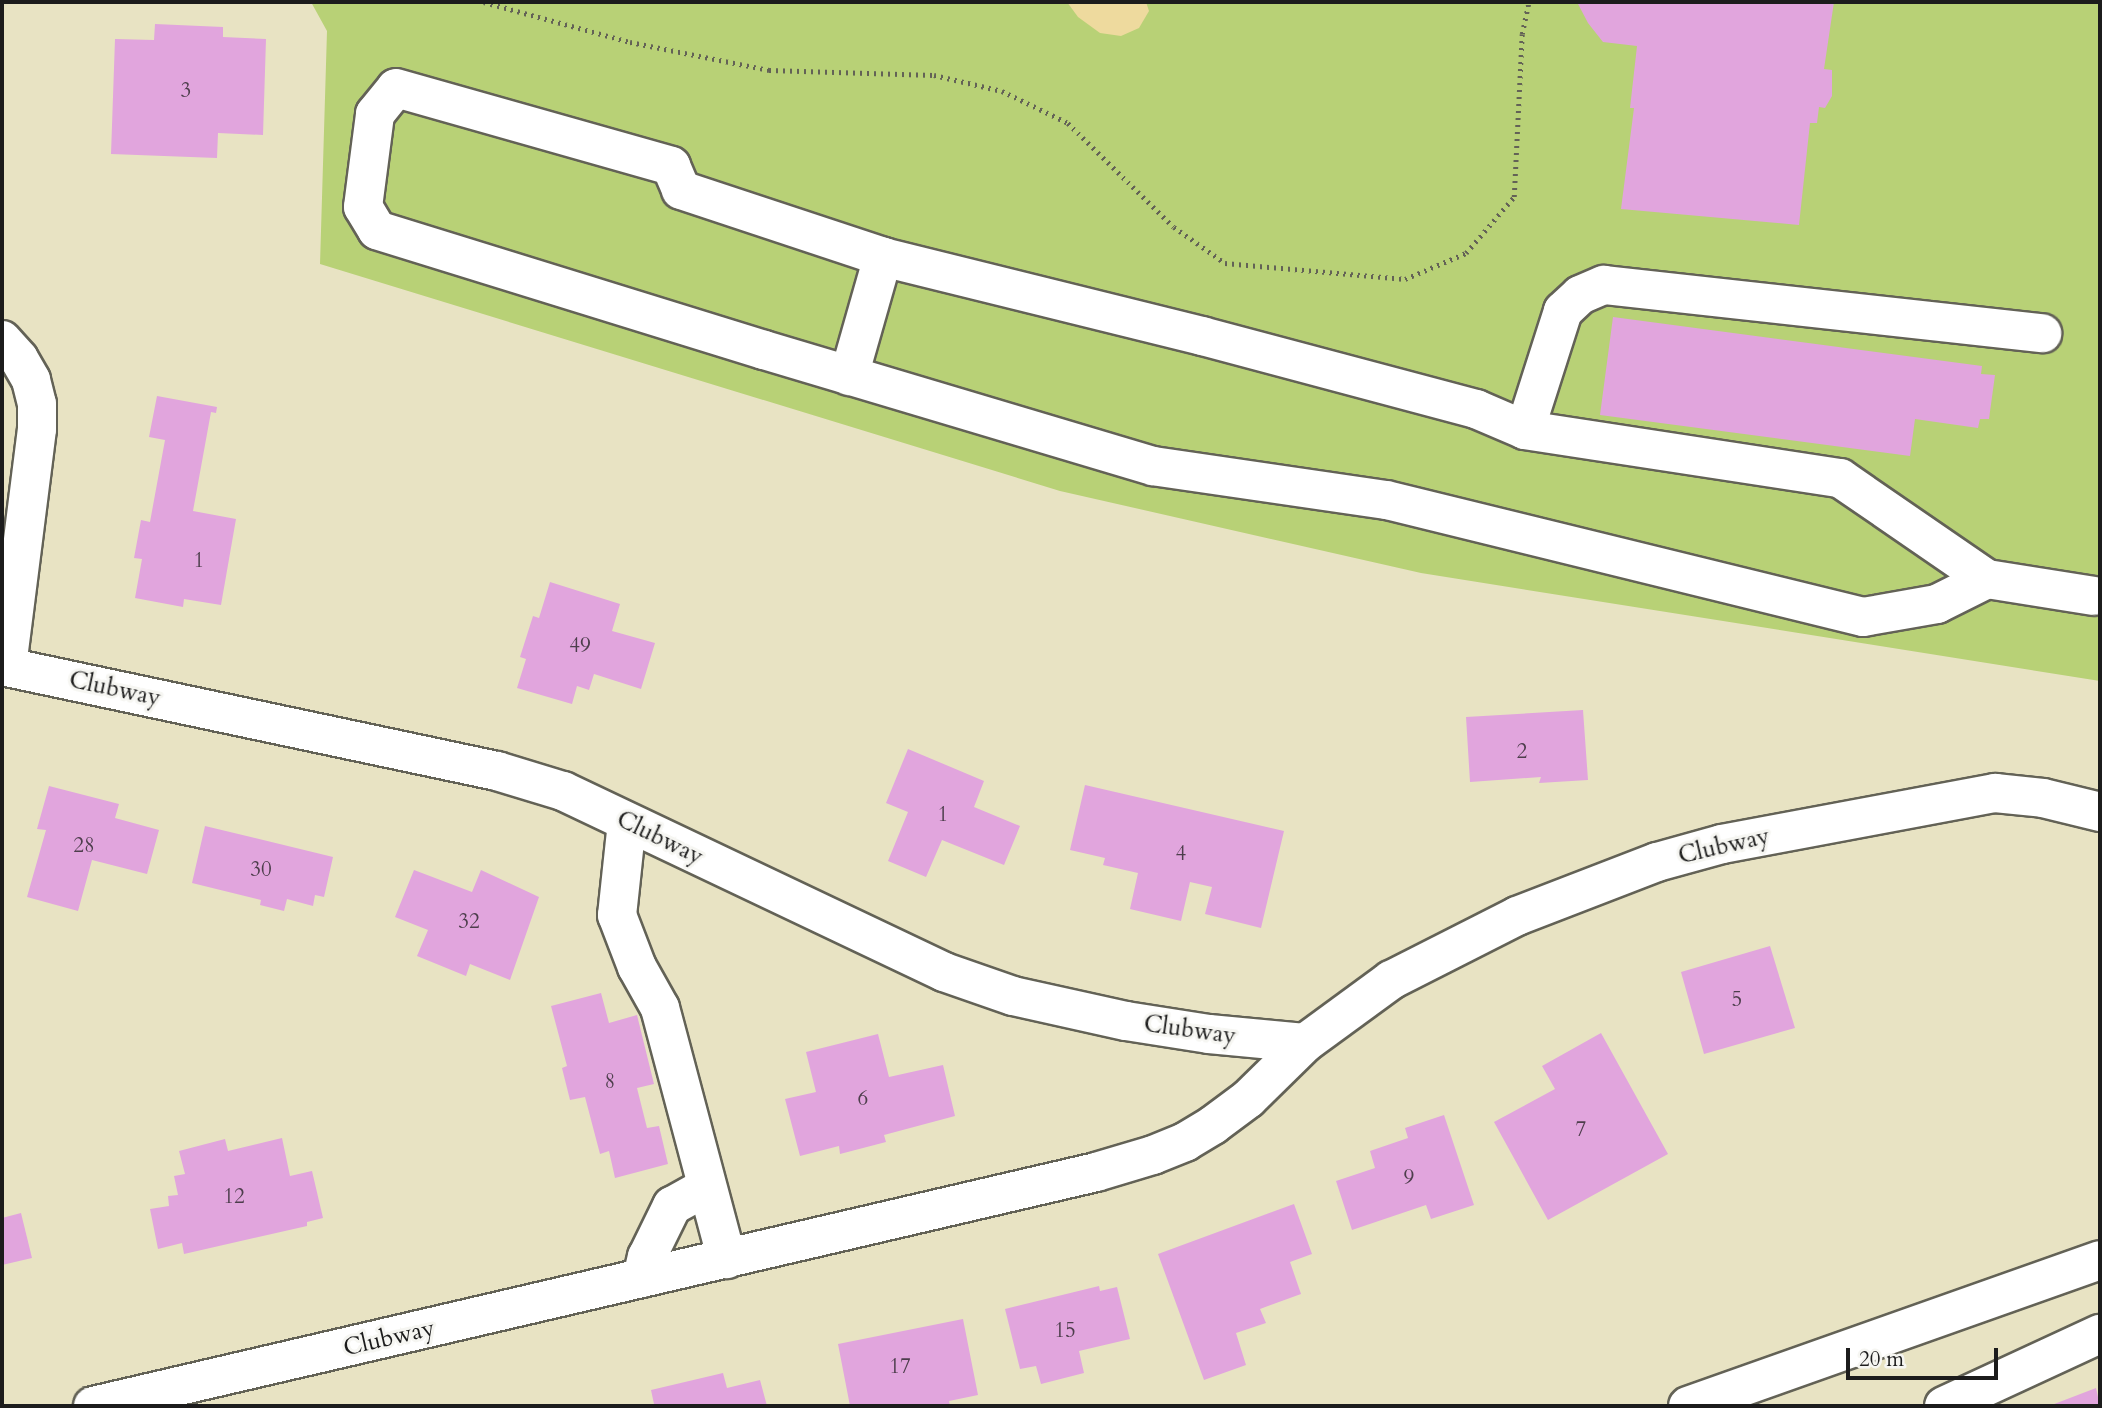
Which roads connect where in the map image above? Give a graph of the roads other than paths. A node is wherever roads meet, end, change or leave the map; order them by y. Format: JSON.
{"nodes":[{"id":1,"x":883,"y":257,"type":"junction"},
{"id":2,"x":2042,"y":334,"type":"dead end"},
{"id":3,"x":2,"y":340,"type":"edge"},
{"id":4,"x":849,"y":376,"type":"junction"},
{"id":5,"x":1525,"y":430,"type":"junction"},
{"id":6,"x":1987,"y":579,"type":"junction"},
{"id":7,"x":2094,"y":596,"type":"dead end"},
{"id":8,"x":4,"y":666,"type":"edge"},
{"id":9,"x":2100,"y":812,"type":"edge"},
{"id":10,"x":626,"y":822,"type":"junction"},
{"id":11,"x":1305,"y":1043,"type":"junction"},
{"id":12,"x":706,"y":1187,"type":"junction"},
{"id":13,"x":727,"y":1259,"type":"junction"},
{"id":14,"x":2100,"y":1260,"type":"edge"},
{"id":15,"x":642,"y":1278,"type":"junction"},
{"id":16,"x":2100,"y":1335,"type":"edge"},
{"id":17,"x":93,"y":1406,"type":"edge"},
{"id":18,"x":1688,"y":1406,"type":"edge"},
{"id":19,"x":1944,"y":1406,"type":"edge"}],
"edges":[{"from":1,"to":4,"type":"street"},
{"from":1,"to":4,"type":"street"},
{"from":1,"to":5,"type":"street"},
{"from":2,"to":5,"type":"street"},
{"from":3,"to":8,"type":"street"},
{"from":4,"to":6,"type":"street"},
{"from":5,"to":6,"type":"street"},
{"from":6,"to":7,"type":"street"},
{"from":8,"to":10,"type":"street","name":"Clubway"},
{"from":9,"to":11,"type":"street","name":"Clubway"},
{"from":10,"to":11,"type":"street","name":"Clubway"},
{"from":10,"to":12,"type":"street"},
{"from":11,"to":13,"type":"street","name":"Clubway"},
{"from":12,"to":13,"type":"street"},
{"from":12,"to":15,"type":"street"},
{"from":13,"to":15,"type":"street","name":"Clubway"},
{"from":14,"to":18,"type":"street"},
{"from":15,"to":17,"type":"street","name":"Clubway"},
{"from":16,"to":19,"type":"street"}]}
